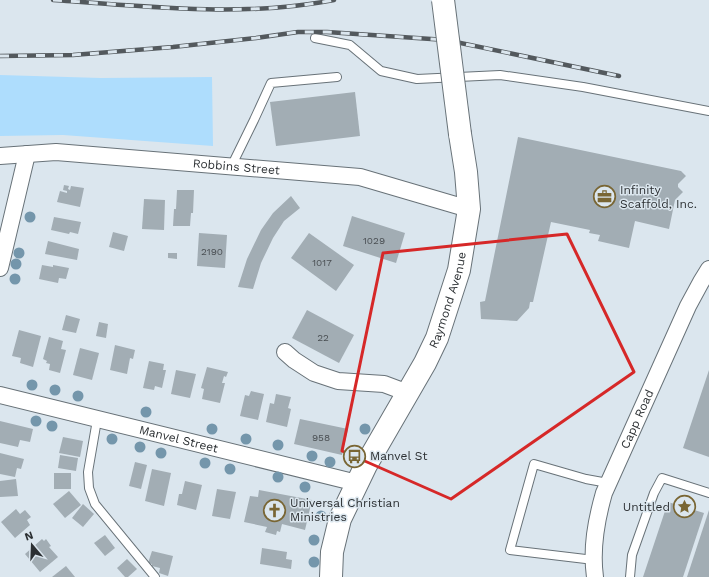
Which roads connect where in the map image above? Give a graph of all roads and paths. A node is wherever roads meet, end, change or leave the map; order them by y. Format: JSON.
{"nodes":[{"id":1,"x":443,"y":0,"type":"edge"},
{"id":2,"x":315,"y":38,"type":"dead end"},
{"id":3,"x":337,"y":77,"type":"dead end"},
{"id":4,"x":709,"y":111,"type":"edge"},
{"id":5,"x":27,"y":154,"type":"junction"},
{"id":6,"x":0,"y":156,"type":"edge"},
{"id":7,"x":231,"y":167,"type":"junction"},
{"id":8,"x":469,"y":209,"type":"junction"},
{"id":9,"x":0,"y":268,"type":"edge"},
{"id":10,"x":709,"y":270,"type":"edge"},
{"id":11,"x":285,"y":352,"type":"dead end"},
{"id":12,"x":408,"y":393,"type":"junction"},
{"id":13,"x":0,"y":395,"type":"edge"},
{"id":14,"x":97,"y":420,"type":"junction"},
{"id":15,"x":357,"y":483,"type":"junction"},
{"id":16,"x":608,"y":483,"type":"junction"},
{"id":17,"x":709,"y":493,"type":"edge"},
{"id":18,"x":594,"y":560,"type":"junction"},
{"id":19,"x":155,"y":577,"type":"edge"},
{"id":20,"x":331,"y":577,"type":"edge"},
{"id":21,"x":595,"y":577,"type":"edge"},
{"id":22,"x":630,"y":577,"type":"edge"}],
"edges":[{"from":1,"to":8,"type":"street","name":"Raymond Avenue","bridge":true},
{"from":2,"to":4,"type":"lane"},
{"from":3,"to":7,"type":"lane"},
{"from":5,"to":6,"type":"street","name":"Robbins Street"},
{"from":5,"to":7,"type":"street","name":"Robbins Street"},
{"from":5,"to":9,"type":"street"},
{"from":7,"to":8,"type":"street","name":"Robbins Street"},
{"from":8,"to":12,"type":"street","name":"Raymond Avenue"},
{"from":10,"to":16,"type":"street","name":"Capp Road"},
{"from":11,"to":12,"type":"street"},
{"from":12,"to":15,"type":"street","name":"Raymond Avenue"},
{"from":13,"to":14,"type":"street","name":"Manvel Street"},
{"from":14,"to":15,"type":"street","name":"Manvel Street"},
{"from":14,"to":19,"type":"lane"},
{"from":15,"to":20,"type":"street","name":"Raymond Avenue"},
{"from":16,"to":18,"type":"street","name":"Capp Road"},
{"from":16,"to":18,"type":"lane"},
{"from":17,"to":22,"type":"lane"},
{"from":18,"to":21,"type":"street","name":"Capp Road"}]}
